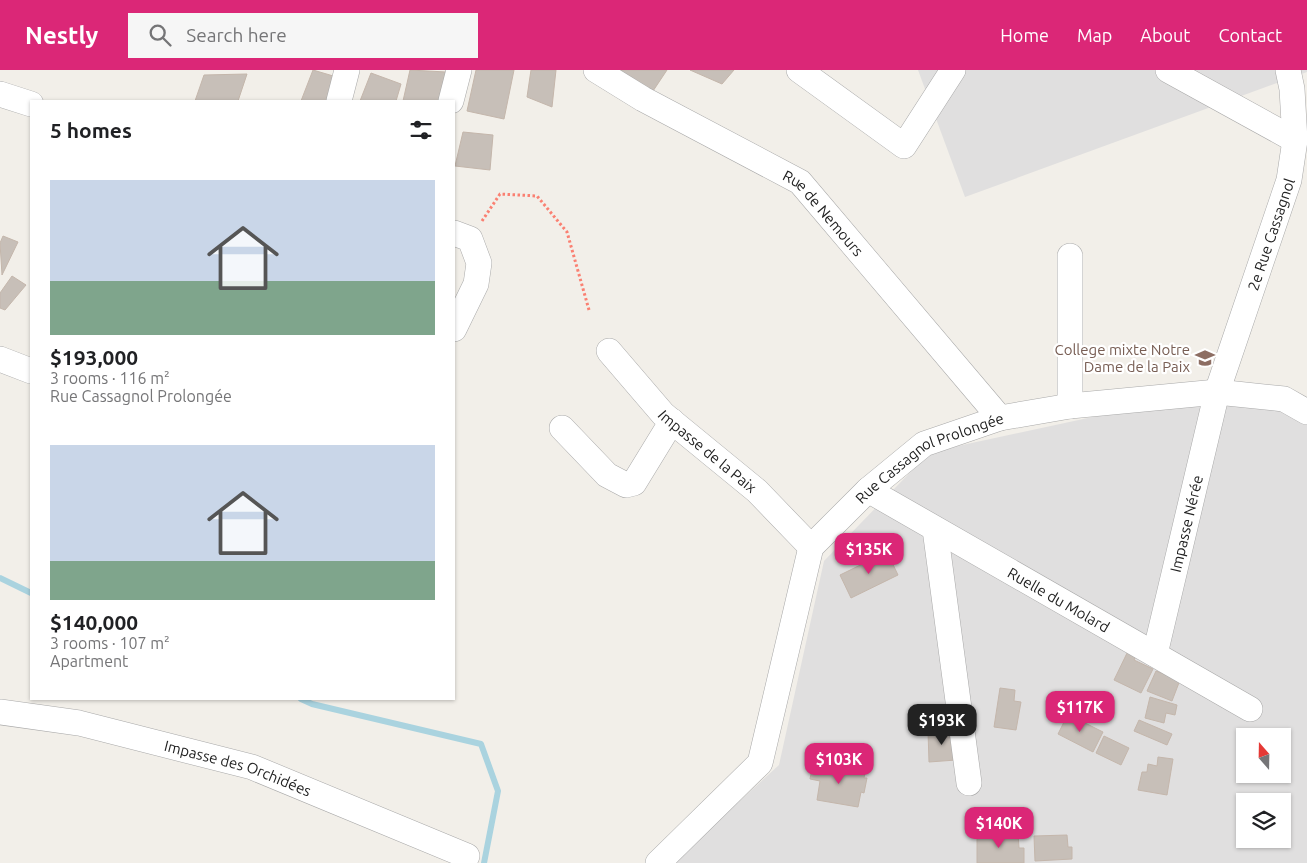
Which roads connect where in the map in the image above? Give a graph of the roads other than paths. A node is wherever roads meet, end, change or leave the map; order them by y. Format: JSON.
{"nodes":[{"id":1,"x":347,"y":70,"type":"edge"},
{"id":2,"x":459,"y":70,"type":"edge"},
{"id":3,"x":596,"y":70,"type":"edge"},
{"id":4,"x":799,"y":70,"type":"edge"},
{"id":5,"x":953,"y":70,"type":"edge"},
{"id":6,"x":1168,"y":70,"type":"edge"},
{"id":7,"x":1288,"y":70,"type":"edge"},
{"id":8,"x":0,"y":94,"type":"edge"},
{"id":9,"x":339,"y":100,"type":"edge"},
{"id":10,"x":451,"y":100,"type":"edge"},
{"id":11,"x":30,"y":104,"type":"edge"},
{"id":12,"x":1295,"y":140,"type":"junction"},
{"id":13,"x":462,"y":236,"type":"edge"},
{"id":14,"x":1070,"y":256,"type":"dead end"},
{"id":15,"x":455,"y":327,"type":"edge"},
{"id":16,"x":609,"y":351,"type":"dead end"},
{"id":17,"x":0,"y":359,"type":"edge"},
{"id":18,"x":30,"y":371,"type":"edge"},
{"id":19,"x":1217,"y":392,"type":"junction"},
{"id":20,"x":1070,"y":406,"type":"junction"},
{"id":21,"x":1307,"y":412,"type":"edge"},
{"id":22,"x":1000,"y":418,"type":"junction"},
{"id":23,"x":672,"y":421,"type":"junction"},
{"id":24,"x":562,"y":428,"type":"dead end"},
{"id":25,"x":868,"y":490,"type":"junction"},
{"id":26,"x":935,"y":529,"type":"junction"},
{"id":27,"x":811,"y":547,"type":"junction"},
{"id":28,"x":1155,"y":654,"type":"junction"},
{"id":29,"x":1250,"y":709,"type":"dead end"},
{"id":30,"x":0,"y":712,"type":"edge"},
{"id":31,"x":969,"y":783,"type":"dead end"},
{"id":32,"x":467,"y":856,"type":"dead end"},
{"id":33,"x":664,"y":861,"type":"edge"}],
"edges":[{"from":1,"to":9,"type":"street"},
{"from":2,"to":10,"type":"street"},
{"from":3,"to":22,"type":"street","name":"Rue de Nemours"},
{"from":4,"to":5,"type":"street"},
{"from":6,"to":12,"type":"street"},
{"from":7,"to":12,"type":"street","name":"2e Rue Cassagnol"},
{"from":8,"to":11,"type":"street"},
{"from":12,"to":19,"type":"street","name":"2e Rue Cassagnol"},
{"from":13,"to":15,"type":"street"},
{"from":14,"to":20,"type":"street"},
{"from":16,"to":23,"type":"street","name":"Impasse de la Paix"},
{"from":17,"to":18,"type":"street"},
{"from":19,"to":20,"type":"street","name":"Rue Cassagnol Prolongée"},
{"from":19,"to":21,"type":"street","name":"Rue Cassagnol Prolongée"},
{"from":19,"to":28,"type":"street","name":"Impasse Nérée"},
{"from":20,"to":22,"type":"street","name":"Rue Cassagnol Prolongée"},
{"from":22,"to":25,"type":"street","name":"Rue Cassagnol Prolongée"},
{"from":23,"to":24,"type":"street"},
{"from":23,"to":27,"type":"street","name":"Impasse de la Paix"},
{"from":25,"to":26,"type":"street","name":"Ruelle du Molard"},
{"from":25,"to":27,"type":"street","name":"Rue Cassagnol Prolongée"},
{"from":26,"to":28,"type":"street","name":"Ruelle du Molard"},
{"from":26,"to":31,"type":"street"},
{"from":27,"to":33,"type":"street"},
{"from":28,"to":29,"type":"street","name":"Ruelle du Molard"},
{"from":30,"to":32,"type":"street","name":"Impasse des Orchidées"}]}
